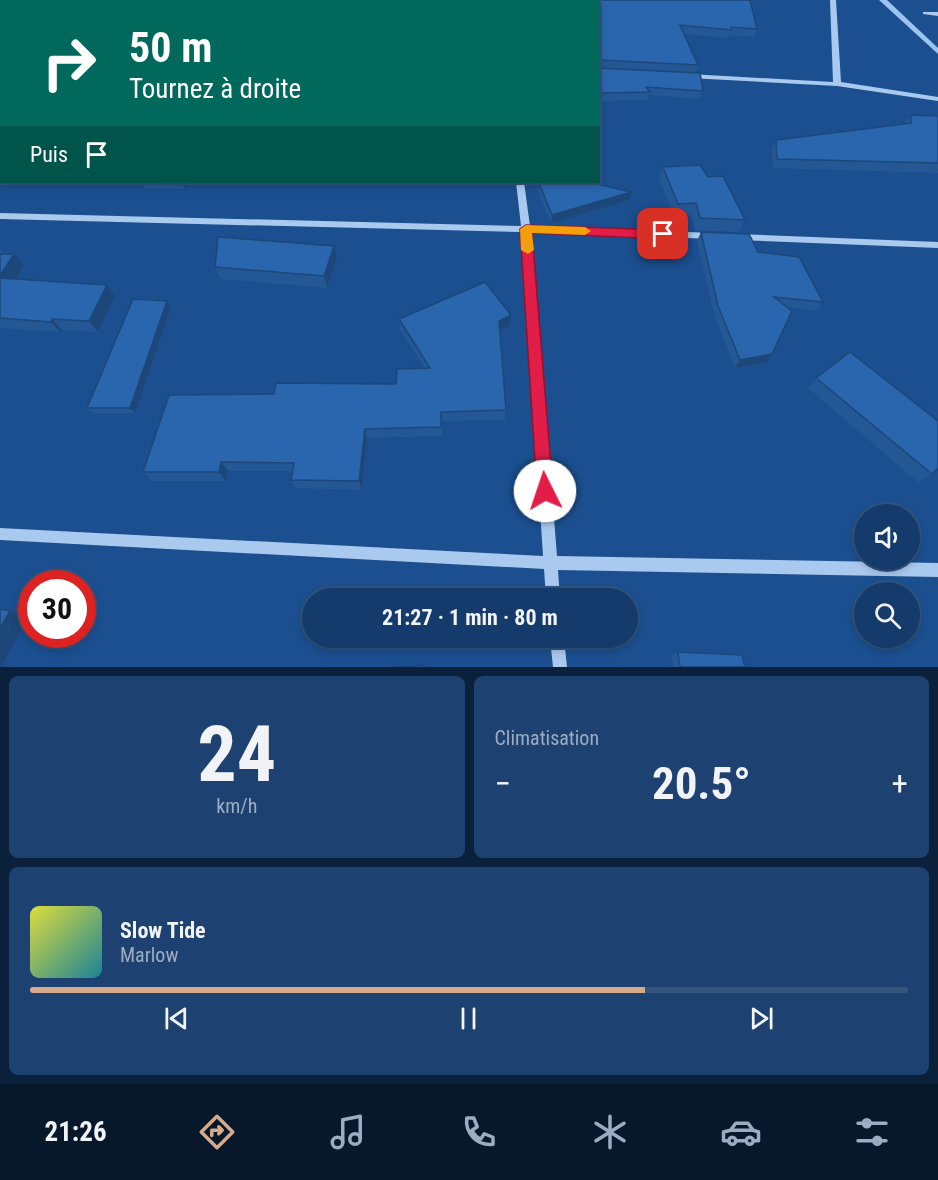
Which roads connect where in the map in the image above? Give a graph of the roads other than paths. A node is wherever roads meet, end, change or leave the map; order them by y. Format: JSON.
{"nodes":[{"id":1,"x":833,"y":0,"type":"edge"},
{"id":2,"x":925,"y":13,"type":"dead end"},
{"id":3,"x":938,"y":14,"type":"edge"},
{"id":4,"x":682,"y":76,"type":"edge"},
{"id":5,"x":837,"y":84,"type":"junction"},
{"id":6,"x":938,"y":99,"type":"edge"},
{"id":7,"x":520,"y":183,"type":"edge"},
{"id":8,"x":0,"y":216,"type":"edge"},
{"id":9,"x":526,"y":229,"type":"junction"},
{"id":10,"x":938,"y":245,"type":"edge"},
{"id":11,"x":0,"y":534,"type":"edge"},
{"id":12,"x":550,"y":563,"type":"junction"},
{"id":13,"x":938,"y":570,"type":"edge"},
{"id":14,"x":552,"y":588,"type":"edge"},
{"id":15,"x":558,"y":648,"type":"edge"},
{"id":16,"x":560,"y":667,"type":"edge"}],
"edges":[{"from":1,"to":5,"type":"street"},
{"from":2,"to":3,"type":"street"},
{"from":4,"to":5,"type":"street"},
{"from":5,"to":6,"type":"street"},
{"from":7,"to":9,"type":"street"},
{"from":8,"to":9,"type":"street"},
{"from":9,"to":10,"type":"street"},
{"from":9,"to":12,"type":"street"},
{"from":11,"to":12,"type":"street"},
{"from":12,"to":13,"type":"street"},
{"from":12,"to":14,"type":"street"},
{"from":15,"to":16,"type":"street"}]}
